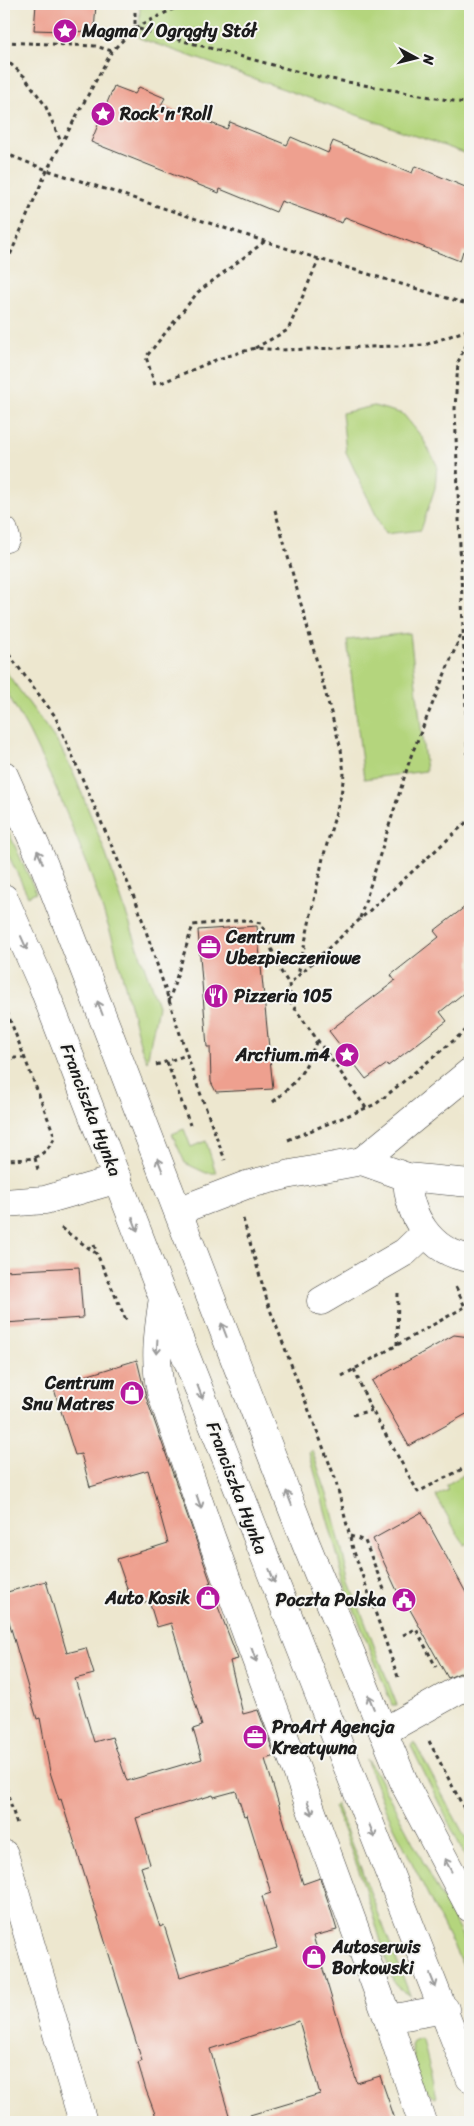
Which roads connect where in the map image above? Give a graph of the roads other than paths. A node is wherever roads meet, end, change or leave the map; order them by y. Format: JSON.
{"nodes":[{"id":1,"x":4,"y":775,"type":"edge"},
{"id":2,"x":4,"y":898,"type":"edge"},
{"id":3,"x":470,"y":1072,"type":"edge"},
{"id":4,"x":362,"y":1162,"type":"junction"},
{"id":5,"x":407,"y":1177,"type":"junction"},
{"id":6,"x":118,"y":1179,"type":"junction"},
{"id":7,"x":470,"y":1183,"type":"edge"},
{"id":8,"x":4,"y":1203,"type":"edge"},
{"id":9,"x":178,"y":1211,"type":"junction"},
{"id":10,"x":425,"y":1233,"type":"junction"},
{"id":11,"x":470,"y":1258,"type":"edge"},
{"id":12,"x":163,"y":1298,"type":"junction"},
{"id":13,"x":321,"y":1301,"type":"dead end"},
{"id":14,"x":460,"y":1689,"type":"dead end"},
{"id":15,"x":383,"y":1732,"type":"junction"},
{"id":16,"x":4,"y":1854,"type":"edge"},
{"id":17,"x":470,"y":1908,"type":"edge"},
{"id":18,"x":444,"y":2009,"type":"junction"},
{"id":19,"x":388,"y":2018,"type":"junction"},
{"id":20,"x":470,"y":2078,"type":"edge"},
{"id":21,"x":83,"y":2122,"type":"edge"},
{"id":22,"x":422,"y":2122,"type":"edge"}],
"edges":[{"from":9,"to":1,"type":"main road","one_way":true},
{"from":2,"to":6,"type":"main road","name":"Franciszka Hynka","one_way":true},
{"from":3,"to":4,"type":"main road"},
{"from":4,"to":5,"type":"main road"},
{"from":4,"to":9,"type":"main road"},
{"from":5,"to":7,"type":"main road"},
{"from":5,"to":10,"type":"main road"},
{"from":6,"to":8,"type":"main road"},
{"from":6,"to":12,"type":"main road","name":"Franciszka Hynka","one_way":true},
{"from":15,"to":9,"type":"main road","one_way":true},
{"from":10,"to":11,"type":"main road"},
{"from":10,"to":13,"type":"main road"},
{"from":12,"to":18,"type":"main road","name":"Franciszka Hynka","one_way":true},
{"from":12,"to":19,"type":"main road","one_way":true},
{"from":14,"to":15,"type":"main road"},
{"from":17,"to":15,"type":"main road","one_way":true},
{"from":16,"to":21,"type":"main road"},
{"from":18,"to":19,"type":"main road"},
{"from":18,"to":20,"type":"main road","name":"Franciszka Hynka"},
{"from":19,"to":22,"type":"main road"}]}
